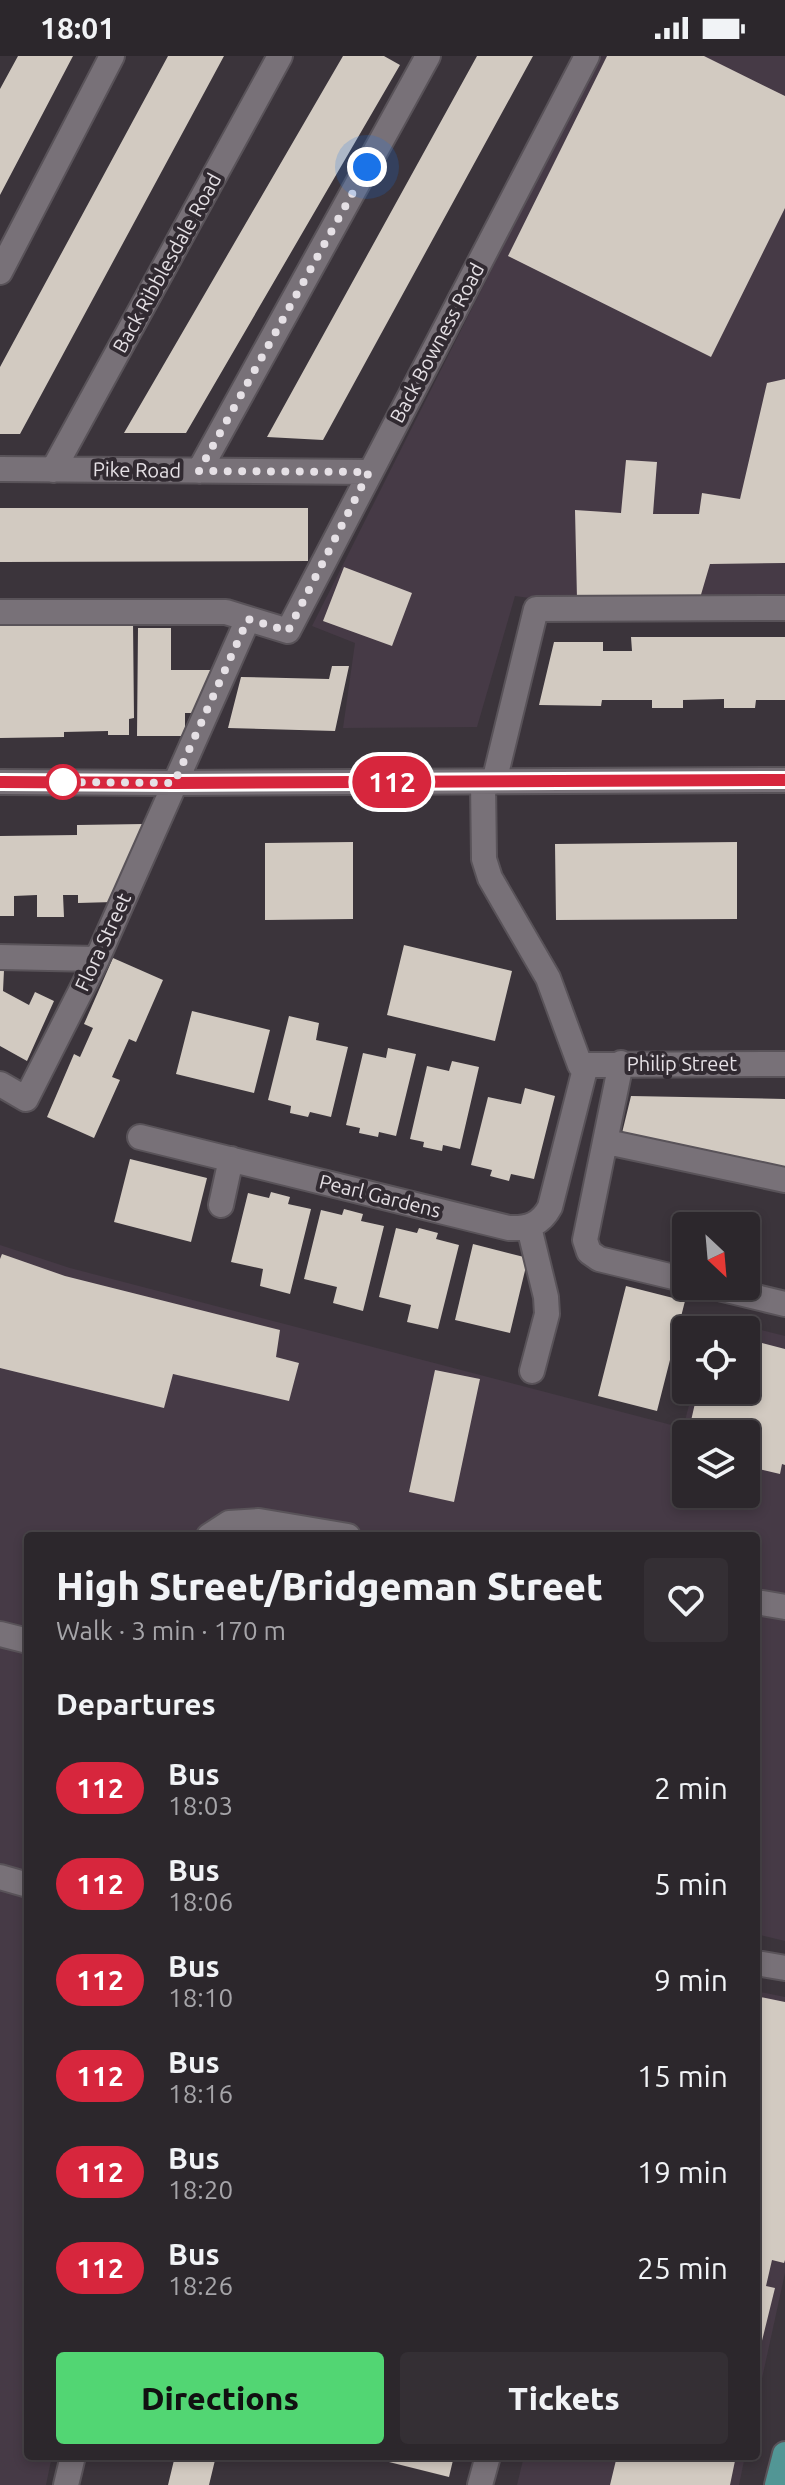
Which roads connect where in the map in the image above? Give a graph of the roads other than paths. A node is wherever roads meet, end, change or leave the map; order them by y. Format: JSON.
{"nodes":[{"id":1,"x":112,"y":56,"type":"edge"},
{"id":2,"x":280,"y":56,"type":"edge"},
{"id":3,"x":428,"y":56,"type":"edge"},
{"id":4,"x":587,"y":56,"type":"edge"},
{"id":5,"x":0,"y":272,"type":"edge"},
{"id":6,"x":0,"y":469,"type":"edge"},
{"id":7,"x":53,"y":470,"type":"junction"},
{"id":8,"x":199,"y":471,"type":"junction"},
{"id":9,"x":369,"y":472,"type":"junction"},
{"id":10,"x":785,"y":608,"type":"edge"},
{"id":11,"x":0,"y":612,"type":"edge"},
{"id":12,"x":248,"y":619,"type":"junction"},
{"id":13,"x":785,"y":780,"type":"edge"},
{"id":14,"x":0,"y":782,"type":"edge"},
{"id":15,"x":489,"y":782,"type":"junction"},
{"id":16,"x":174,"y":783,"type":"junction"},
{"id":17,"x":0,"y":957,"type":"edge"},
{"id":18,"x":97,"y":959,"type":"junction"},
{"id":19,"x":621,"y":1063,"type":"junction"},
{"id":20,"x":785,"y":1064,"type":"edge"},
{"id":21,"x":583,"y":1065,"type":"junction"},
{"id":22,"x":0,"y":1084,"type":"edge"},
{"id":23,"x":140,"y":1137,"type":"dead end"},
{"id":24,"x":607,"y":1142,"type":"junction"},
{"id":25,"x":231,"y":1159,"type":"junction"},
{"id":26,"x":785,"y":1180,"type":"edge"},
{"id":27,"x":221,"y":1205,"type":"dead end"},
{"id":28,"x":529,"y":1227,"type":"junction"},
{"id":29,"x":672,"y":1277,"type":"edge"},
{"id":30,"x":760,"y":1298,"type":"edge"},
{"id":31,"x":785,"y":1304,"type":"edge"},
{"id":32,"x":532,"y":1371,"type":"dead end"},
{"id":33,"x":215,"y":1532,"type":"edge"},
{"id":34,"x":324,"y":1532,"type":"edge"},
{"id":35,"x":760,"y":1603,"type":"edge"},
{"id":36,"x":785,"y":1607,"type":"edge"},
{"id":37,"x":0,"y":1634,"type":"edge"},
{"id":38,"x":24,"y":1640,"type":"edge"},
{"id":39,"x":0,"y":1877,"type":"edge"},
{"id":40,"x":24,"y":1884,"type":"edge"},
{"id":41,"x":760,"y":1964,"type":"edge"},
{"id":42,"x":785,"y":1968,"type":"edge"},
{"id":43,"x":72,"y":2460,"type":"edge"},
{"id":44,"x":487,"y":2460,"type":"edge"},
{"id":45,"x":66,"y":2485,"type":"edge"},
{"id":46,"x":480,"y":2485,"type":"edge"}],
"edges":[{"from":1,"to":5,"type":"street"},
{"from":2,"to":7,"type":"street","name":"Back Ribblesdale Road"},
{"from":3,"to":8,"type":"street"},
{"from":4,"to":9,"type":"street","name":"Back Bowness Road"},
{"from":6,"to":7,"type":"street","name":"Pike Road"},
{"from":7,"to":8,"type":"street","name":"Pike Road"},
{"from":8,"to":9,"type":"street","name":"Pike Road"},
{"from":9,"to":12,"type":"street","name":"Back Bowness Road"},
{"from":10,"to":15,"type":"street"},
{"from":11,"to":12,"type":"street"},
{"from":12,"to":16,"type":"street"},
{"from":13,"to":15,"type":"street"},
{"from":14,"to":16,"type":"street"},
{"from":15,"to":16,"type":"street"},
{"from":15,"to":21,"type":"street"},
{"from":16,"to":18,"type":"street","name":"Flora Street"},
{"from":17,"to":18,"type":"street"},
{"from":18,"to":22,"type":"street","name":"Flora Street"},
{"from":19,"to":20,"type":"street","name":"Philip Street"},
{"from":19,"to":21,"type":"street","name":"Philip Street"},
{"from":19,"to":24,"type":"street"},
{"from":21,"to":28,"type":"street"},
{"from":23,"to":25,"type":"street","name":"Pearl Gardens"},
{"from":24,"to":26,"type":"street"},
{"from":24,"to":29,"type":"street"},
{"from":25,"to":27,"type":"street"},
{"from":25,"to":28,"type":"street","name":"Pearl Gardens"},
{"from":28,"to":32,"type":"street"},
{"from":30,"to":31,"type":"street"},
{"from":33,"to":34,"type":"street"},
{"from":35,"to":36,"type":"street"},
{"from":37,"to":38,"type":"street"},
{"from":39,"to":40,"type":"street"},
{"from":41,"to":42,"type":"street"},
{"from":43,"to":45,"type":"street"},
{"from":44,"to":46,"type":"street"}]}
